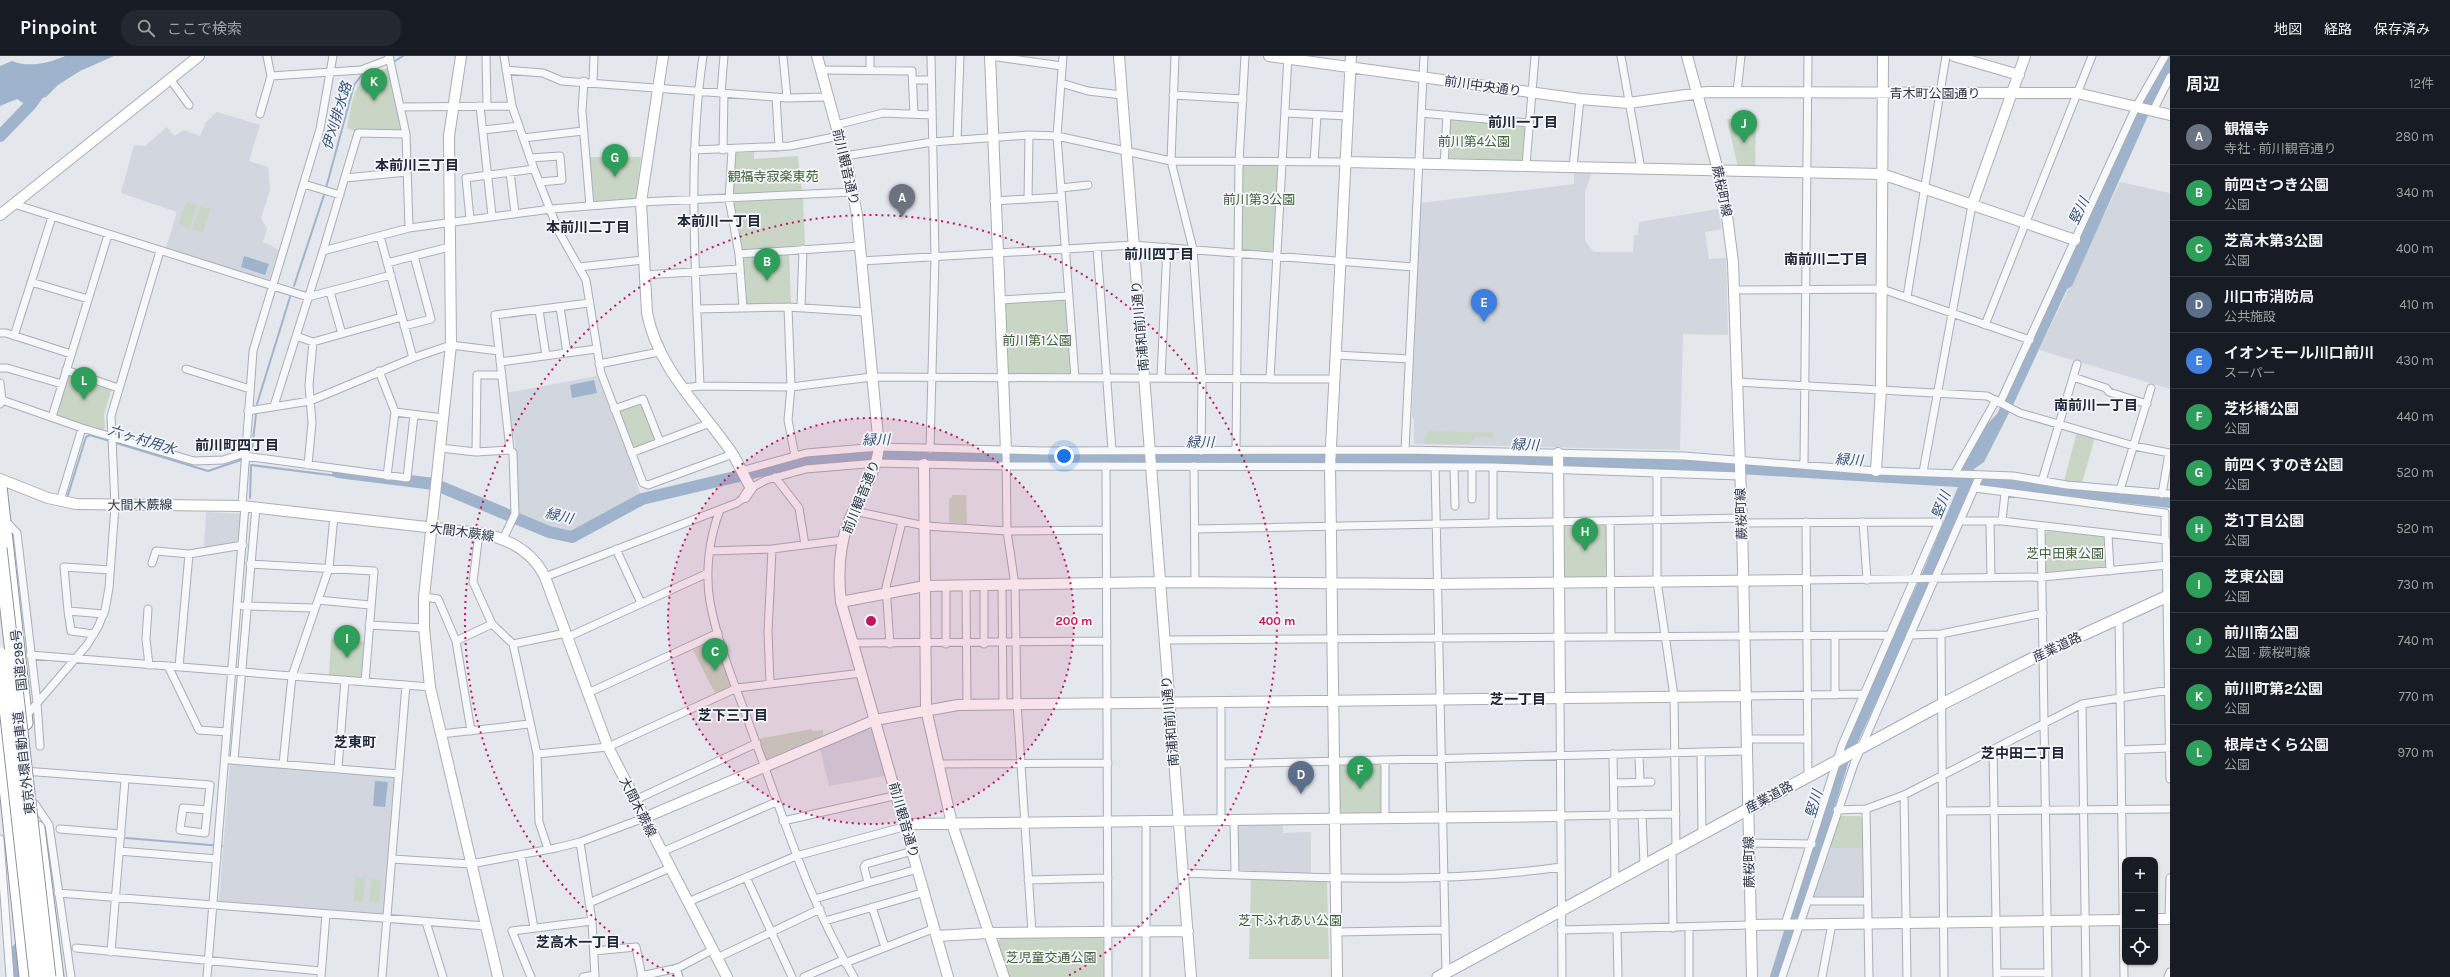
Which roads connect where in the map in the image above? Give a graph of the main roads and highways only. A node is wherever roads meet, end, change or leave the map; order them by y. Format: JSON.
{"nodes":[{"id":1,"x":0,"y":486,"type":"edge"},
{"id":2,"x":0,"y":548,"type":"edge"},
{"id":3,"x":2169,"y":595,"type":"edge"},
{"id":4,"x":0,"y":654,"type":"edge"},
{"id":5,"x":0,"y":730,"type":"edge"},
{"id":6,"x":2,"y":769,"type":"edge"},
{"id":7,"x":52,"y":893,"type":"junction"},
{"id":8,"x":1444,"y":976,"type":"edge"},
{"id":9,"x":26,"y":977,"type":"edge"},
{"id":10,"x":36,"y":977,"type":"edge"},
{"id":11,"x":49,"y":977,"type":"edge"},
{"id":12,"x":57,"y":977,"type":"edge"},
{"id":13,"x":62,"y":977,"type":"edge"}],
"edges":[{"from":1,"to":7,"type":"highway","name":"国道298号"},
{"from":2,"to":11,"type":"highway","name":"東京外環自動車道","bridge":true},
{"from":3,"to":8,"type":"main road","name":"産業道路"},
{"from":4,"to":10,"type":"highway","name":"東京外環自動車道","bridge":true},
{"from":5,"to":6,"type":"highway"},
{"from":6,"to":9,"type":"highway"},
{"from":7,"to":12,"type":"highway","name":"国道298号"},
{"from":7,"to":13,"type":"highway"}]}
